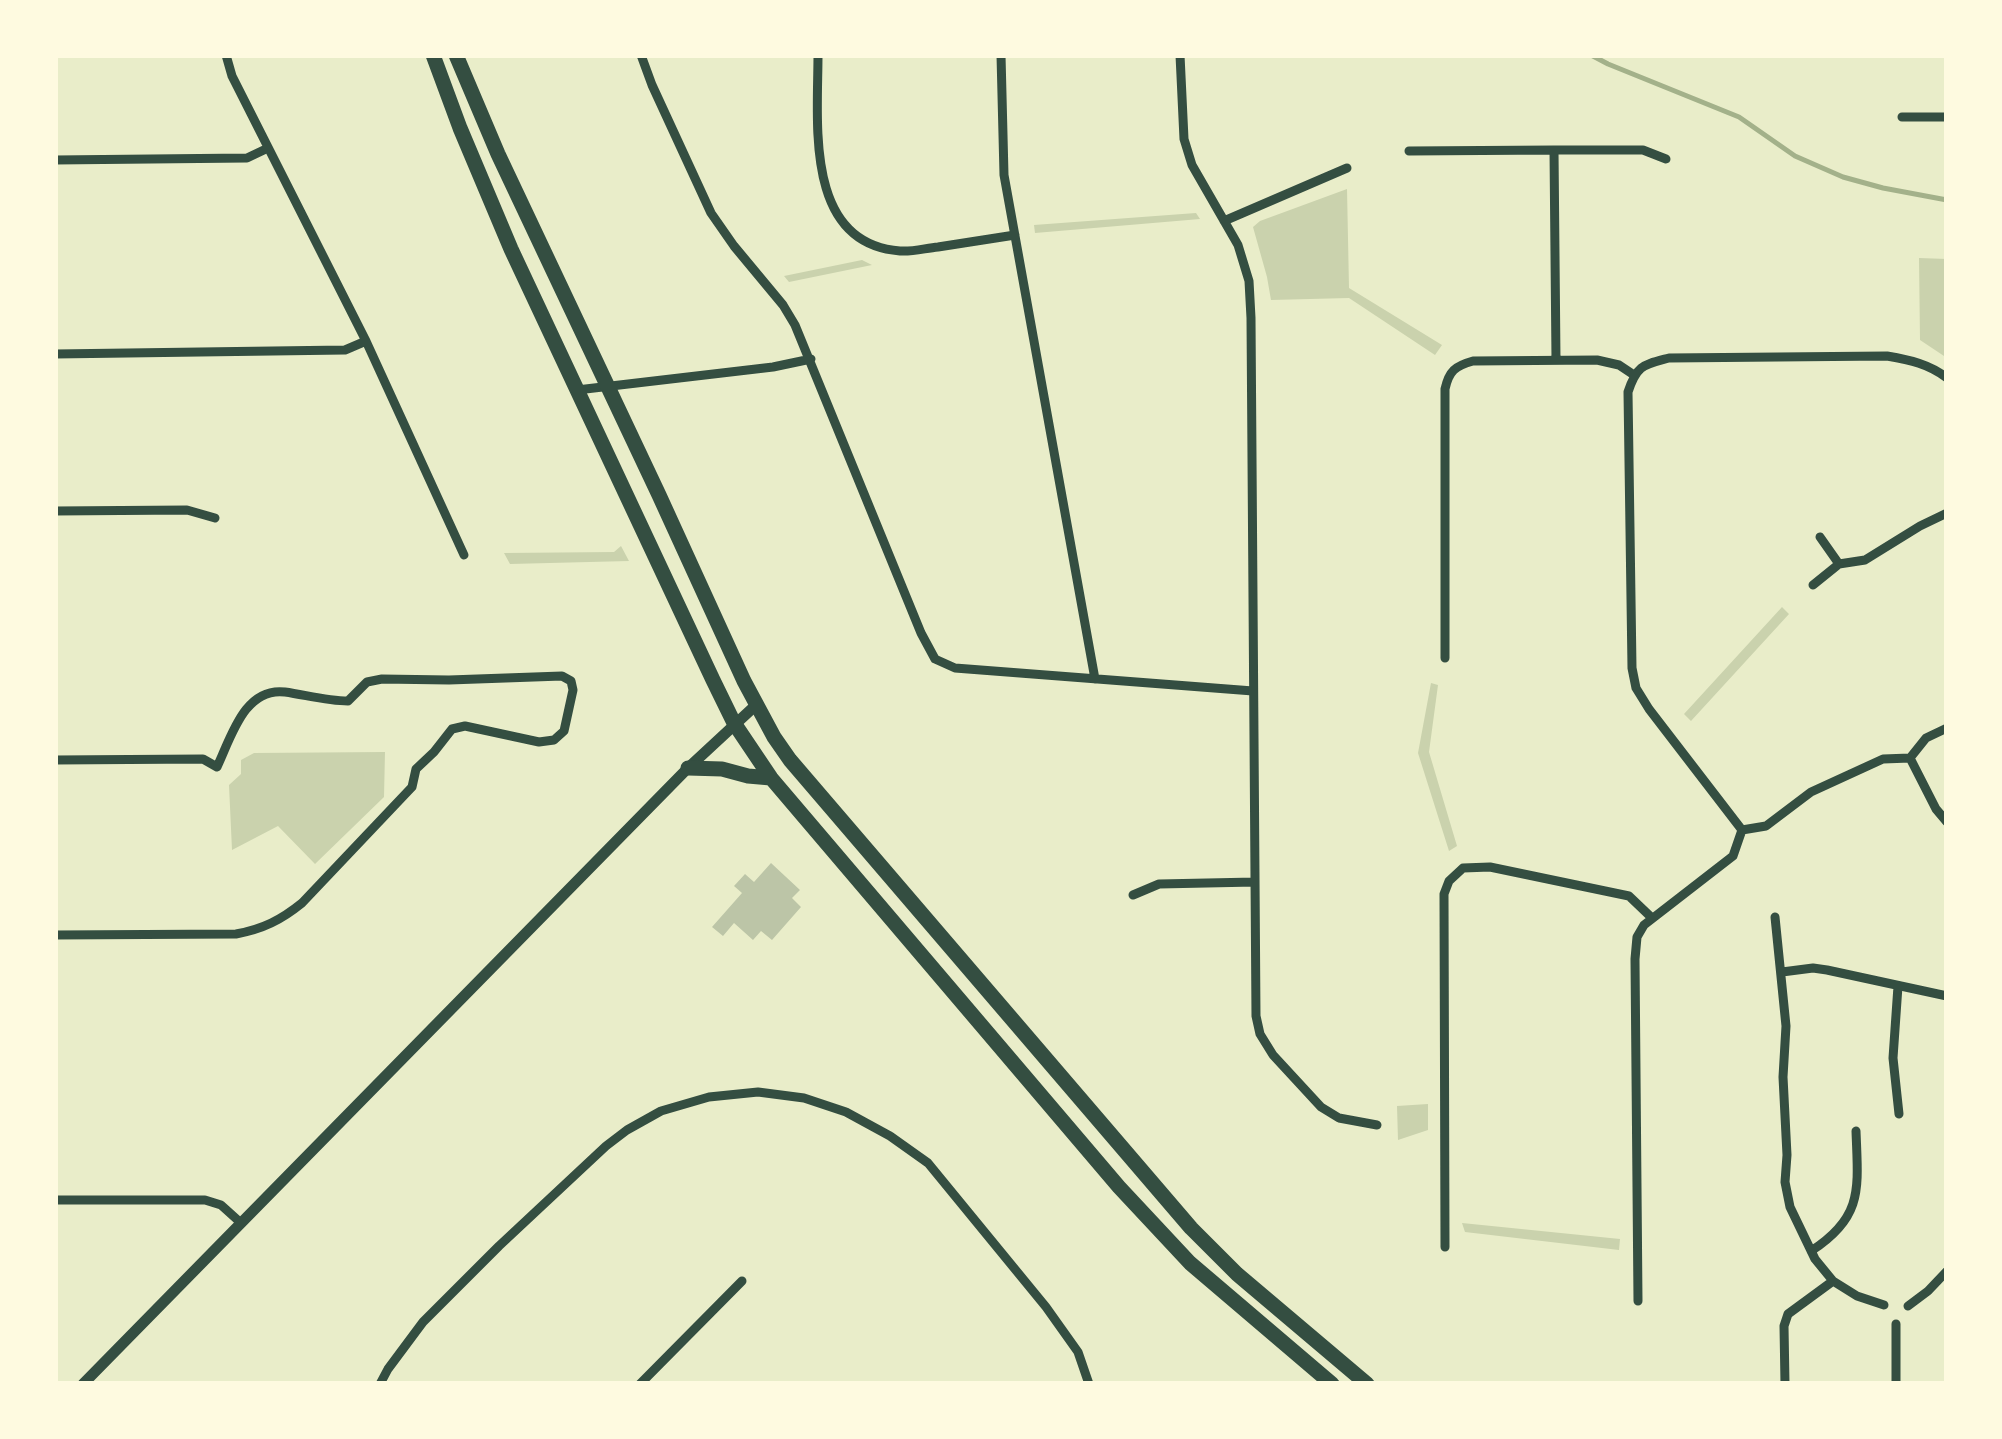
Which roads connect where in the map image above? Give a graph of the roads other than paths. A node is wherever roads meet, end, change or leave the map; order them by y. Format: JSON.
{"nodes":[{"id":1,"x":226,"y":55,"type":"edge"},
{"id":2,"x":433,"y":55,"type":"edge"},
{"id":3,"x":456,"y":55,"type":"edge"},
{"id":4,"x":641,"y":55,"type":"edge"},
{"id":5,"x":818,"y":55,"type":"edge"},
{"id":6,"x":1001,"y":55,"type":"edge"},
{"id":7,"x":1180,"y":55,"type":"edge"},
{"id":8,"x":1902,"y":117,"type":"dead end"},
{"id":9,"x":1947,"y":117,"type":"edge"},
{"id":10,"x":268,"y":148,"type":"junction"},
{"id":11,"x":1554,"y":150,"type":"junction"},
{"id":12,"x":1409,"y":151,"type":"dead end"},
{"id":13,"x":55,"y":160,"type":"edge"},
{"id":14,"x":1666,"y":160,"type":"dead end"},
{"id":15,"x":1347,"y":168,"type":"dead end"},
{"id":16,"x":1224,"y":221,"type":"junction"},
{"id":17,"x":1014,"y":236,"type":"junction"},
{"id":18,"x":366,"y":341,"type":"junction"},
{"id":19,"x":55,"y":354,"type":"edge"},
{"id":20,"x":810,"y":359,"type":"junction"},
{"id":21,"x":1556,"y":360,"type":"junction"},
{"id":22,"x":1634,"y":375,"type":"junction"},
{"id":23,"x":1947,"y":378,"type":"edge"},
{"id":24,"x":608,"y":386,"type":"junction"},
{"id":25,"x":577,"y":390,"type":"junction"},
{"id":26,"x":55,"y":511,"type":"edge"},
{"id":27,"x":1947,"y":513,"type":"edge"},
{"id":28,"x":215,"y":518,"type":"dead end"},
{"id":29,"x":1820,"y":537,"type":"dead end"},
{"id":30,"x":464,"y":555,"type":"dead end"},
{"id":31,"x":1839,"y":564,"type":"junction"},
{"id":32,"x":1813,"y":584,"type":"dead end"},
{"id":33,"x":1445,"y":658,"type":"dead end"},
{"id":34,"x":1095,"y":680,"type":"junction"},
{"id":35,"x":1253,"y":691,"type":"junction"},
{"id":36,"x":756,"y":704,"type":"junction"},
{"id":37,"x":734,"y":723,"type":"junction"},
{"id":38,"x":1947,"y":728,"type":"edge"},
{"id":39,"x":1910,"y":758,"type":"junction"},
{"id":40,"x":55,"y":760,"type":"edge"},
{"id":41,"x":688,"y":768,"type":"junction"},
{"id":42,"x":770,"y":778,"type":"junction"},
{"id":43,"x":1947,"y":822,"type":"edge"},
{"id":44,"x":1742,"y":830,"type":"junction"},
{"id":45,"x":1254,"y":882,"type":"junction"},
{"id":46,"x":1134,"y":895,"type":"dead end"},
{"id":47,"x":1775,"y":917,"type":"dead end"},
{"id":48,"x":1652,"y":918,"type":"junction"},
{"id":49,"x":55,"y":935,"type":"edge"},
{"id":50,"x":1782,"y":972,"type":"junction"},
{"id":51,"x":1898,"y":986,"type":"junction"},
{"id":52,"x":1947,"y":996,"type":"edge"},
{"id":53,"x":1900,"y":1114,"type":"dead end"},
{"id":54,"x":1377,"y":1126,"type":"dead end"},
{"id":55,"x":1856,"y":1131,"type":"dead end"},
{"id":56,"x":55,"y":1200,"type":"edge"},
{"id":57,"x":240,"y":1223,"type":"junction"},
{"id":58,"x":1446,"y":1247,"type":"dead end"},
{"id":59,"x":1810,"y":1250,"type":"junction"},
{"id":60,"x":1947,"y":1271,"type":"edge"},
{"id":61,"x":742,"y":1280,"type":"dead end"},
{"id":62,"x":1834,"y":1281,"type":"junction"},
{"id":63,"x":1638,"y":1301,"type":"dead end"},
{"id":64,"x":1884,"y":1304,"type":"dead end"},
{"id":65,"x":1908,"y":1306,"type":"dead end"},
{"id":66,"x":1896,"y":1324,"type":"dead end"},
{"id":67,"x":83,"y":1384,"type":"edge"},
{"id":68,"x":380,"y":1384,"type":"edge"},
{"id":69,"x":640,"y":1384,"type":"edge"},
{"id":70,"x":1089,"y":1384,"type":"edge"},
{"id":71,"x":1332,"y":1384,"type":"edge"},
{"id":72,"x":1367,"y":1384,"type":"edge"},
{"id":73,"x":1785,"y":1384,"type":"edge"},
{"id":74,"x":1896,"y":1384,"type":"edge"}],
"edges":[{"from":1,"to":10,"type":"street"},
{"from":2,"to":25,"type":"highway"},
{"from":3,"to":24,"type":"highway"},
{"from":4,"to":20,"type":"street"},
{"from":5,"to":17,"type":"street"},
{"from":6,"to":17,"type":"street"},
{"from":7,"to":16,"type":"street"},
{"from":8,"to":9,"type":"street"},
{"from":10,"to":13,"type":"street"},
{"from":10,"to":18,"type":"street"},
{"from":11,"to":12,"type":"street"},
{"from":11,"to":14,"type":"street"},
{"from":11,"to":21,"type":"street"},
{"from":15,"to":16,"type":"street"},
{"from":16,"to":35,"type":"street"},
{"from":17,"to":34,"type":"street"},
{"from":18,"to":19,"type":"street"},
{"from":18,"to":30,"type":"street"},
{"from":20,"to":24,"type":"street"},
{"from":20,"to":34,"type":"street"},
{"from":21,"to":22,"type":"street"},
{"from":21,"to":33,"type":"street"},
{"from":22,"to":23,"type":"street"},
{"from":22,"to":44,"type":"street"},
{"from":24,"to":25,"type":"street"},
{"from":24,"to":36,"type":"highway"},
{"from":25,"to":37,"type":"highway"},
{"from":26,"to":28,"type":"street"},
{"from":27,"to":31,"type":"street"},
{"from":29,"to":31,"type":"street"},
{"from":31,"to":32,"type":"street"},
{"from":34,"to":35,"type":"street"},
{"from":35,"to":45,"type":"street"},
{"from":36,"to":37,"type":"street"},
{"from":36,"to":72,"type":"highway"},
{"from":37,"to":41,"type":"street"},
{"from":37,"to":42,"type":"highway"},
{"from":38,"to":39,"type":"street"},
{"from":39,"to":43,"type":"street"},
{"from":39,"to":44,"type":"street"},
{"from":40,"to":49,"type":"street"},
{"from":41,"to":42,"type":"highway"},
{"from":41,"to":57,"type":"street"},
{"from":42,"to":71,"type":"highway"},
{"from":44,"to":48,"type":"street"},
{"from":45,"to":46,"type":"street"},
{"from":45,"to":54,"type":"street"},
{"from":47,"to":50,"type":"street"},
{"from":48,"to":58,"type":"street"},
{"from":48,"to":63,"type":"street"},
{"from":50,"to":51,"type":"street"},
{"from":50,"to":59,"type":"street"},
{"from":51,"to":52,"type":"street"},
{"from":51,"to":53,"type":"street"},
{"from":55,"to":59,"type":"street"},
{"from":56,"to":57,"type":"street"},
{"from":57,"to":67,"type":"street"},
{"from":59,"to":62,"type":"street"},
{"from":60,"to":65,"type":"street"},
{"from":61,"to":69,"type":"street"},
{"from":62,"to":64,"type":"street"},
{"from":62,"to":73,"type":"street"},
{"from":66,"to":74,"type":"street"},
{"from":68,"to":70,"type":"street"}]}
